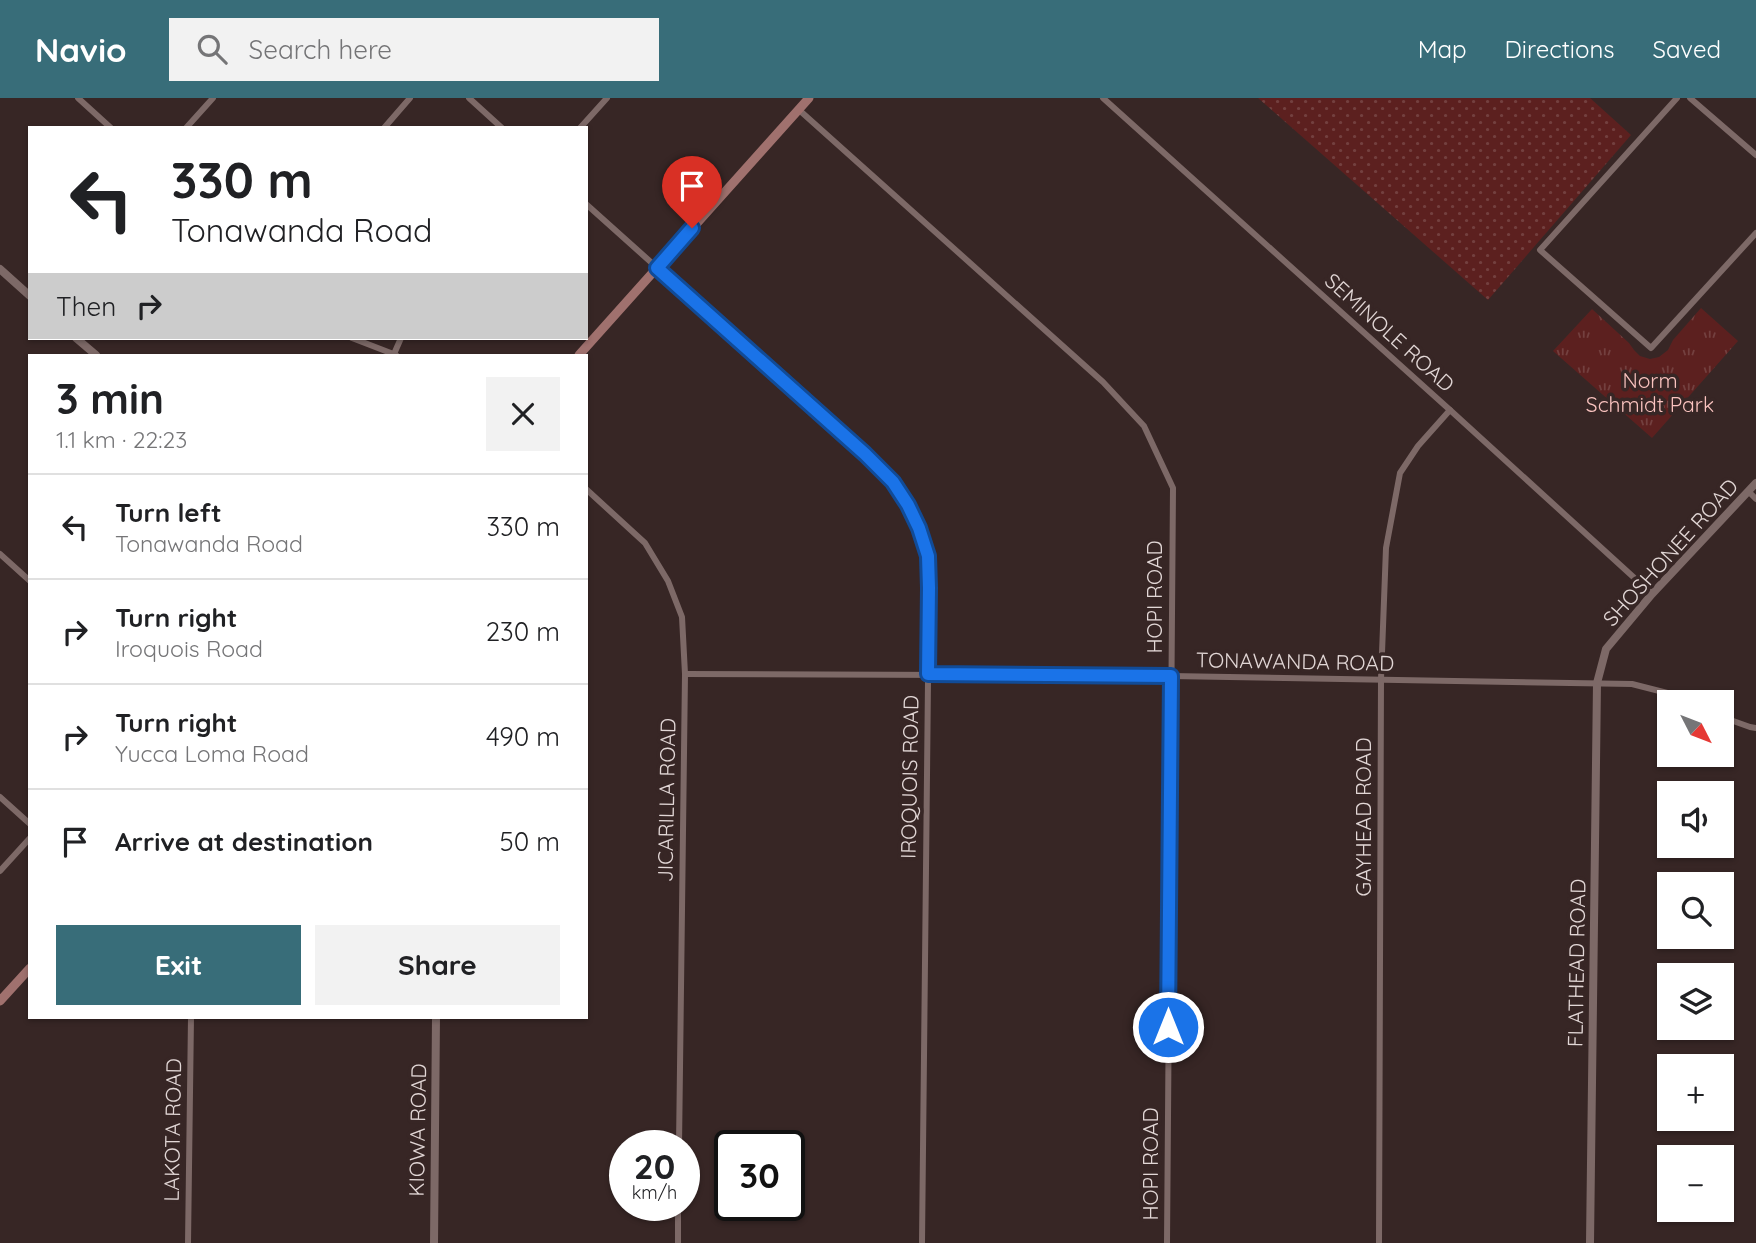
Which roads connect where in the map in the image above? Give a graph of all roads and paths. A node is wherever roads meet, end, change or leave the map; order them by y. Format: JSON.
{"nodes":[{"id":1,"x":78,"y":98,"type":"edge"},
{"id":2,"x":213,"y":98,"type":"edge"},
{"id":3,"x":410,"y":98,"type":"edge"},
{"id":4,"x":469,"y":98,"type":"edge"},
{"id":5,"x":607,"y":98,"type":"edge"},
{"id":6,"x":809,"y":98,"type":"edge"},
{"id":7,"x":1103,"y":98,"type":"edge"},
{"id":8,"x":1677,"y":98,"type":"edge"},
{"id":9,"x":1690,"y":98,"type":"edge"},
{"id":10,"x":798,"y":110,"type":"junction"},
{"id":11,"x":109,"y":126,"type":"edge"},
{"id":12,"x":188,"y":126,"type":"edge"},
{"id":13,"x":386,"y":126,"type":"edge"},
{"id":14,"x":500,"y":126,"type":"edge"},
{"id":15,"x":582,"y":126,"type":"edge"},
{"id":16,"x":1756,"y":155,"type":"edge"},
{"id":17,"x":588,"y":206,"type":"edge"},
{"id":18,"x":1756,"y":233,"type":"edge"},
{"id":19,"x":657,"y":268,"type":"junction"},
{"id":20,"x":0,"y":269,"type":"edge"},
{"id":21,"x":28,"y":294,"type":"edge"},
{"id":22,"x":78,"y":340,"type":"edge"},
{"id":23,"x":357,"y":340,"type":"edge"},
{"id":24,"x":95,"y":354,"type":"edge"},
{"id":25,"x":392,"y":354,"type":"edge"},
{"id":26,"x":580,"y":354,"type":"edge"},
{"id":27,"x":1450,"y":410,"type":"junction"},
{"id":28,"x":1756,"y":483,"type":"edge"},
{"id":29,"x":588,"y":491,"type":"edge"},
{"id":30,"x":1749,"y":492,"type":"junction"},
{"id":31,"x":1756,"y":499,"type":"edge"},
{"id":32,"x":0,"y":554,"type":"edge"},
{"id":33,"x":28,"y":579,"type":"edge"},
{"id":34,"x":1652,"y":594,"type":"junction"},
{"id":35,"x":685,"y":674,"type":"junction"},
{"id":36,"x":928,"y":674,"type":"junction"},
{"id":37,"x":1171,"y":676,"type":"junction"},
{"id":38,"x":1381,"y":680,"type":"junction"},
{"id":39,"x":1597,"y":683,"type":"junction"},
{"id":40,"x":1657,"y":690,"type":"edge"},
{"id":41,"x":1734,"y":721,"type":"edge"},
{"id":42,"x":1756,"y":728,"type":"edge"},
{"id":43,"x":0,"y":797,"type":"edge"},
{"id":44,"x":28,"y":822,"type":"edge"},
{"id":45,"x":28,"y":840,"type":"edge"},
{"id":46,"x":0,"y":871,"type":"edge"},
{"id":47,"x":28,"y":970,"type":"edge"},
{"id":48,"x":0,"y":999,"type":"edge"},
{"id":49,"x":191,"y":1019,"type":"edge"},
{"id":50,"x":436,"y":1019,"type":"edge"},
{"id":51,"x":679,"y":1130,"type":"edge"},
{"id":52,"x":678,"y":1221,"type":"edge"},
{"id":53,"x":188,"y":1243,"type":"edge"},
{"id":54,"x":433,"y":1243,"type":"edge"},
{"id":55,"x":678,"y":1243,"type":"edge"},
{"id":56,"x":922,"y":1243,"type":"edge"},
{"id":57,"x":1167,"y":1243,"type":"edge"},
{"id":58,"x":1379,"y":1243,"type":"edge"},
{"id":59,"x":1590,"y":1243,"type":"edge"}],
"edges":[{"from":1,"to":11,"type":"street"},
{"from":2,"to":12,"type":"street"},
{"from":3,"to":13,"type":"street"},
{"from":4,"to":14,"type":"street"},
{"from":5,"to":15,"type":"street"},
{"from":6,"to":10,"type":"main road"},
{"from":7,"to":27,"type":"street","name":"SEMINOLE ROAD"},
{"from":8,"to":18,"type":"street"},
{"from":9,"to":16,"type":"street"},
{"from":10,"to":19,"type":"main road"},
{"from":10,"to":37,"type":"street","name":"HOPI ROAD"},
{"from":17,"to":19,"type":"street","name":"IROQUOIS ROAD"},
{"from":19,"to":26,"type":"main road"},
{"from":19,"to":36,"type":"street","name":"IROQUOIS ROAD"},
{"from":20,"to":21,"type":"street"},
{"from":22,"to":24,"type":"street"},
{"from":23,"to":25,"type":"street"},
{"from":27,"to":34,"type":"street","name":"SEMINOLE ROAD"},
{"from":27,"to":38,"type":"street","name":"GAYHEAD ROAD"},
{"from":28,"to":30,"type":"street","name":"SHOSHONEE ROAD"},
{"from":29,"to":35,"type":"street","name":"JICARILLA ROAD"},
{"from":30,"to":31,"type":"street"},
{"from":30,"to":34,"type":"street","name":"SHOSHONEE ROAD"},
{"from":32,"to":33,"type":"street"},
{"from":34,"to":39,"type":"street","name":"SHOSHONEE ROAD"},
{"from":35,"to":36,"type":"street","name":"TONAWANDA ROAD"},
{"from":35,"to":51,"type":"street","name":"JICARILLA ROAD"},
{"from":36,"to":37,"type":"street","name":"TONAWANDA ROAD"},
{"from":36,"to":56,"type":"street","name":"IROQUOIS ROAD"},
{"from":37,"to":38,"type":"street","name":"TONAWANDA ROAD"},
{"from":37,"to":57,"type":"street","name":"HOPI ROAD"},
{"from":38,"to":39,"type":"street","name":"TONAWANDA ROAD"},
{"from":38,"to":58,"type":"street","name":"GAYHEAD ROAD"},
{"from":39,"to":40,"type":"street","name":"TONAWANDA ROAD"},
{"from":39,"to":59,"type":"street","name":"FLATHEAD ROAD"},
{"from":41,"to":42,"type":"street"},
{"from":43,"to":44,"type":"street"},
{"from":45,"to":46,"type":"street"},
{"from":47,"to":48,"type":"main road"},
{"from":49,"to":53,"type":"street","name":"LAKOTA ROAD"},
{"from":50,"to":54,"type":"street","name":"KIOWA ROAD"},
{"from":52,"to":55,"type":"street"}]}
